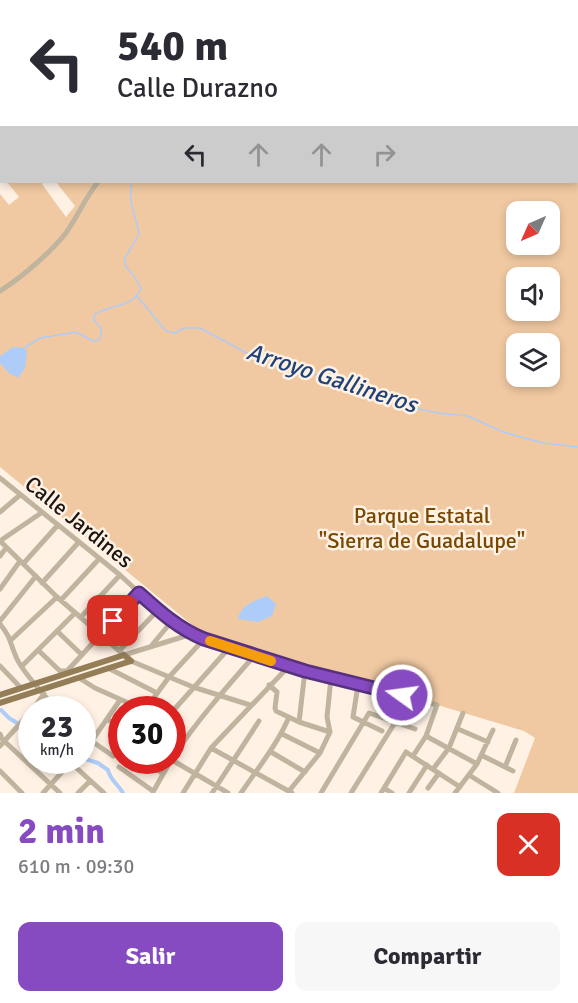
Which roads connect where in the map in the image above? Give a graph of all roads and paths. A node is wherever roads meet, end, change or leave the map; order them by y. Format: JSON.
{"nodes":[{"id":1,"x":97,"y":183,"type":"edge"},
{"id":2,"x":0,"y":291,"type":"edge"},
{"id":3,"x":0,"y":478,"type":"edge"},
{"id":4,"x":20,"y":495,"type":"junction"},
{"id":5,"x":0,"y":512,"type":"edge"},
{"id":6,"x":41,"y":513,"type":"junction"},
{"id":7,"x":57,"y":526,"type":"junction"},
{"id":8,"x":0,"y":541,"type":"edge"},
{"id":9,"x":78,"y":543,"type":"junction"},
{"id":10,"x":6,"y":548,"type":"junction"},
{"id":11,"x":0,"y":556,"type":"edge"},
{"id":12,"x":99,"y":559,"type":"junction"},
{"id":13,"x":22,"y":563,"type":"junction"},
{"id":14,"x":120,"y":575,"type":"junction"},
{"id":15,"x":36,"y":576,"type":"junction"},
{"id":16,"x":42,"y":583,"type":"junction"},
{"id":17,"x":0,"y":589,"type":"edge"},
{"id":18,"x":139,"y":593,"type":"junction"},
{"id":19,"x":59,"y":598,"type":"junction"},
{"id":20,"x":158,"y":610,"type":"junction"},
{"id":21,"x":75,"y":613,"type":"junction"},
{"id":22,"x":81,"y":617,"type":"junction"},
{"id":23,"x":172,"y":621,"type":"junction"},
{"id":24,"x":0,"y":623,"type":"edge"},
{"id":25,"x":57,"y":631,"type":"junction"},
{"id":26,"x":192,"y":634,"type":"junction"},
{"id":27,"x":100,"y":635,"type":"junction"},
{"id":28,"x":204,"y":639,"type":"junction"},
{"id":29,"x":11,"y":640,"type":"junction"},
{"id":30,"x":151,"y":647,"type":"junction"},
{"id":31,"x":229,"y":648,"type":"junction"},
{"id":32,"x":38,"y":650,"type":"junction"},
{"id":33,"x":122,"y":653,"type":"junction"},
{"id":34,"x":82,"y":655,"type":"junction"},
{"id":35,"x":254,"y":656,"type":"junction"},
{"id":36,"x":131,"y":661,"type":"junction"},
{"id":37,"x":0,"y":666,"type":"edge"},
{"id":38,"x":22,"y":666,"type":"junction"},
{"id":39,"x":289,"y":666,"type":"junction"},
{"id":40,"x":108,"y":668,"type":"junction"},
{"id":41,"x":305,"y":671,"type":"junction"},
{"id":42,"x":169,"y":677,"type":"junction"},
{"id":43,"x":79,"y":678,"type":"junction"},
{"id":44,"x":331,"y":678,"type":"junction"},
{"id":45,"x":36,"y":684,"type":"junction"},
{"id":46,"x":269,"y":685,"type":"junction"},
{"id":47,"x":358,"y":685,"type":"junction"},
{"id":48,"x":193,"y":687,"type":"junction"},
{"id":49,"x":21,"y":688,"type":"junction"},
{"id":50,"x":43,"y":692,"type":"junction"},
{"id":51,"x":157,"y":693,"type":"junction"},
{"id":52,"x":0,"y":695,"type":"edge"},
{"id":53,"x":41,"y":696,"type":"edge"},
{"id":54,"x":46,"y":696,"type":"edge"},
{"id":55,"x":112,"y":696,"type":"edge"},
{"id":56,"x":155,"y":696,"type":"edge"},
{"id":57,"x":185,"y":696,"type":"edge"},
{"id":58,"x":218,"y":696,"type":"junction"},
{"id":59,"x":0,"y":703,"type":"edge"},
{"id":60,"x":250,"y":705,"type":"junction"},
{"id":61,"x":463,"y":713,"type":"dead end"},
{"id":62,"x":289,"y":717,"type":"junction"},
{"id":63,"x":107,"y":719,"type":"edge"},
{"id":64,"x":259,"y":721,"type":"dead end"},
{"id":65,"x":396,"y":721,"type":"junction"},
{"id":66,"x":299,"y":722,"type":"junction"},
{"id":67,"x":364,"y":723,"type":"junction"},
{"id":68,"x":18,"y":726,"type":"edge"},
{"id":69,"x":415,"y":729,"type":"dead end"},
{"id":70,"x":458,"y":729,"type":"junction"},
{"id":71,"x":493,"y":730,"type":"dead end"},
{"id":72,"x":382,"y":731,"type":"dead end"},
{"id":73,"x":330,"y":732,"type":"junction"},
{"id":74,"x":0,"y":734,"type":"edge"},
{"id":75,"x":282,"y":734,"type":"junction"},
{"id":76,"x":426,"y":736,"type":"junction"},
{"id":77,"x":96,"y":737,"type":"edge"},
{"id":78,"x":186,"y":740,"type":"edge"},
{"id":79,"x":516,"y":740,"type":"dead end"},
{"id":80,"x":5,"y":741,"type":"junction"},
{"id":81,"x":488,"y":742,"type":"junction"},
{"id":82,"x":0,"y":746,"type":"edge"},
{"id":83,"x":211,"y":748,"type":"junction"},
{"id":84,"x":449,"y":748,"type":"junction"},
{"id":85,"x":18,"y":751,"type":"edge"},
{"id":86,"x":271,"y":752,"type":"junction"},
{"id":87,"x":320,"y":753,"type":"junction"},
{"id":88,"x":413,"y":756,"type":"junction"},
{"id":89,"x":482,"y":756,"type":"junction"},
{"id":90,"x":233,"y":760,"type":"junction"},
{"id":91,"x":477,"y":764,"type":"junction"},
{"id":92,"x":427,"y":765,"type":"junction"},
{"id":93,"x":186,"y":767,"type":"edge"},
{"id":94,"x":506,"y":767,"type":"junction"},
{"id":95,"x":0,"y":771,"type":"edge"},
{"id":96,"x":436,"y":771,"type":"junction"},
{"id":97,"x":513,"y":771,"type":"dead end"},
{"id":98,"x":194,"y":772,"type":"junction"},
{"id":99,"x":255,"y":772,"type":"junction"},
{"id":100,"x":305,"y":772,"type":"junction"},
{"id":101,"x":43,"y":774,"type":"edge"},
{"id":102,"x":61,"y":774,"type":"edge"},
{"id":103,"x":83,"y":774,"type":"edge"},
{"id":104,"x":128,"y":774,"type":"edge"},
{"id":105,"x":163,"y":774,"type":"edge"},
{"id":106,"x":469,"y":775,"type":"junction"},
{"id":107,"x":90,"y":781,"type":"junction"},
{"id":108,"x":51,"y":784,"type":"junction"},
{"id":109,"x":216,"y":786,"type":"junction"},
{"id":110,"x":97,"y":788,"type":"junction"},
{"id":111,"x":428,"y":788,"type":"dead end"},
{"id":112,"x":382,"y":790,"type":"edge"},
{"id":113,"x":459,"y":791,"type":"edge"},
{"id":114,"x":152,"y":792,"type":"edge"},
{"id":115,"x":290,"y":792,"type":"edge"},
{"id":116,"x":22,"y":793,"type":"edge"},
{"id":117,"x":43,"y":793,"type":"edge"},
{"id":118,"x":60,"y":793,"type":"edge"},
{"id":119,"x":78,"y":793,"type":"edge"},
{"id":120,"x":92,"y":793,"type":"edge"},
{"id":121,"x":104,"y":793,"type":"edge"},
{"id":122,"x":183,"y":793,"type":"edge"},
{"id":123,"x":212,"y":793,"type":"edge"},
{"id":124,"x":228,"y":793,"type":"edge"},
{"id":125,"x":241,"y":793,"type":"edge"},
{"id":126,"x":321,"y":793,"type":"edge"},
{"id":127,"x":351,"y":793,"type":"edge"},
{"id":128,"x":392,"y":793,"type":"edge"},
{"id":129,"x":409,"y":793,"type":"edge"},
{"id":130,"x":498,"y":793,"type":"edge"}],
"edges":[{"from":1,"to":2,"type":"street"},
{"from":3,"to":4,"type":"street","name":"Calle Jardines"},
{"from":4,"to":5,"type":"street"},
{"from":4,"to":6,"type":"street","name":"Calle Jardines"},
{"from":6,"to":7,"type":"street","name":"Calle Jardines"},
{"from":6,"to":8,"type":"street"},
{"from":7,"to":9,"type":"street","name":"Calle Jardines"},
{"from":7,"to":13,"type":"street"},
{"from":8,"to":10,"type":"street"},
{"from":9,"to":12,"type":"street","name":"Calle Jardines"},
{"from":9,"to":16,"type":"street"},
{"from":10,"to":11,"type":"street"},
{"from":10,"to":13,"type":"street"},
{"from":12,"to":14,"type":"street","name":"Calle Jardines"},
{"from":12,"to":19,"type":"street"},
{"from":13,"to":15,"type":"street"},
{"from":13,"to":17,"type":"street"},
{"from":14,"to":18,"type":"street","name":"Calle Jardines"},
{"from":14,"to":22,"type":"street"},
{"from":15,"to":16,"type":"street"},
{"from":15,"to":24,"type":"street"},
{"from":16,"to":19,"type":"street"},
{"from":18,"to":20,"type":"street","name":"Calle Jardines"},
{"from":18,"to":27,"type":"street"},
{"from":19,"to":21,"type":"street"},
{"from":19,"to":29,"type":"street"},
{"from":20,"to":23,"type":"street","name":"Calle Jardines"},
{"from":20,"to":33,"type":"street"},
{"from":21,"to":22,"type":"street"},
{"from":21,"to":25,"type":"street"},
{"from":22,"to":27,"type":"street"},
{"from":23,"to":26,"type":"street","name":"Calle Jardines"},
{"from":23,"to":30,"type":"street"},
{"from":24,"to":29,"type":"street"},
{"from":25,"to":32,"type":"street"},
{"from":25,"to":34,"type":"street"},
{"from":26,"to":28,"type":"street","name":"Calle Jardines"},
{"from":26,"to":30,"type":"street"},
{"from":27,"to":33,"type":"street"},
{"from":27,"to":34,"type":"street"},
{"from":28,"to":31,"type":"street","name":"Calle Jardines"},
{"from":28,"to":42,"type":"street"},
{"from":29,"to":38,"type":"street"},
{"from":30,"to":33,"type":"street"},
{"from":31,"to":35,"type":"street","name":"Calle Jardines"},
{"from":31,"to":48,"type":"street"},
{"from":32,"to":34,"type":"street"},
{"from":32,"to":38,"type":"street"},
{"from":33,"to":36,"type":"main road"},
{"from":33,"to":45,"type":"main road"},
{"from":35,"to":39,"type":"street","name":"Calle Jardines"},
{"from":35,"to":58,"type":"street"},
{"from":36,"to":40,"type":"main road"},
{"from":36,"to":42,"type":"street"},
{"from":37,"to":49,"type":"street"},
{"from":38,"to":45,"type":"street"},
{"from":39,"to":41,"type":"street","name":"Calle Jardines"},
{"from":39,"to":46,"type":"street"},
{"from":40,"to":43,"type":"main road"},
{"from":40,"to":51,"type":"street"},
{"from":41,"to":44,"type":"street","name":"Calle Jardines"},
{"from":41,"to":66,"type":"street"},
{"from":42,"to":48,"type":"street"},
{"from":42,"to":51,"type":"street"},
{"from":43,"to":50,"type":"main road"},
{"from":43,"to":55,"type":"street"},
{"from":44,"to":47,"type":"street","name":"Calle Jardines"},
{"from":44,"to":73,"type":"street"},
{"from":45,"to":49,"type":"main road"},
{"from":45,"to":50,"type":"street"},
{"from":46,"to":60,"type":"street"},
{"from":46,"to":62,"type":"street"},
{"from":47,"to":67,"type":"street"},
{"from":47,"to":76,"type":"street","name":"Calle Jardines"},
{"from":48,"to":57,"type":"street"},
{"from":48,"to":58,"type":"street"},
{"from":49,"to":52,"type":"main road"},
{"from":50,"to":53,"type":"street"},
{"from":50,"to":54,"type":"street"},
{"from":50,"to":59,"type":"main road"},
{"from":51,"to":56,"type":"street"},
{"from":58,"to":60,"type":"street"},
{"from":58,"to":78,"type":"street"},
{"from":60,"to":83,"type":"street"},
{"from":61,"to":70,"type":"street"},
{"from":62,"to":66,"type":"street"},
{"from":62,"to":75,"type":"street"},
{"from":63,"to":77,"type":"street"},
{"from":64,"to":90,"type":"street"},
{"from":65,"to":67,"type":"street"},
{"from":65,"to":69,"type":"street"},
{"from":65,"to":127,"type":"street"},
{"from":66,"to":73,"type":"street"},
{"from":67,"to":72,"type":"street"},
{"from":67,"to":126,"type":"street"},
{"from":68,"to":80,"type":"street"},
{"from":70,"to":81,"type":"street"},
{"from":70,"to":84,"type":"street"},
{"from":71,"to":81,"type":"street"},
{"from":73,"to":87,"type":"street"},
{"from":74,"to":80,"type":"street"},
{"from":75,"to":86,"type":"street"},
{"from":75,"to":87,"type":"street"},
{"from":76,"to":84,"type":"street"},
{"from":76,"to":88,"type":"street"},
{"from":79,"to":94,"type":"street"},
{"from":80,"to":82,"type":"street"},
{"from":80,"to":85,"type":"street"},
{"from":81,"to":89,"type":"street"},
{"from":83,"to":90,"type":"street"},
{"from":83,"to":98,"type":"street"},
{"from":84,"to":91,"type":"street"},
{"from":84,"to":96,"type":"street"},
{"from":86,"to":99,"type":"street"},
{"from":86,"to":100,"type":"street"},
{"from":87,"to":100,"type":"street"},
{"from":88,"to":92,"type":"street"},
{"from":88,"to":112,"type":"street"},
{"from":89,"to":91,"type":"street"},
{"from":89,"to":94,"type":"street"},
{"from":90,"to":99,"type":"street"},
{"from":90,"to":109,"type":"street"},
{"from":91,"to":106,"type":"street"},
{"from":92,"to":96,"type":"street"},
{"from":92,"to":129,"type":"street"},
{"from":93,"to":98,"type":"street"},
{"from":94,"to":97,"type":"street"},
{"from":95,"to":116,"type":"street"},
{"from":96,"to":111,"type":"street"},
{"from":96,"to":113,"type":"street"},
{"from":98,"to":109,"type":"street"},
{"from":98,"to":122,"type":"street"},
{"from":99,"to":115,"type":"street"},
{"from":99,"to":125,"type":"street"},
{"from":100,"to":115,"type":"street"},
{"from":101,"to":108,"type":"street"},
{"from":102,"to":108,"type":"street"},
{"from":103,"to":107,"type":"street"},
{"from":104,"to":114,"type":"street"},
{"from":105,"to":114,"type":"street"},
{"from":106,"to":113,"type":"street"},
{"from":106,"to":130,"type":"street"},
{"from":107,"to":110,"type":"street"},
{"from":107,"to":119,"type":"street"},
{"from":108,"to":117,"type":"street"},
{"from":108,"to":118,"type":"street"},
{"from":109,"to":123,"type":"street"},
{"from":109,"to":124,"type":"street"},
{"from":110,"to":120,"type":"street"},
{"from":110,"to":121,"type":"street"},
{"from":112,"to":128,"type":"street"}]}
